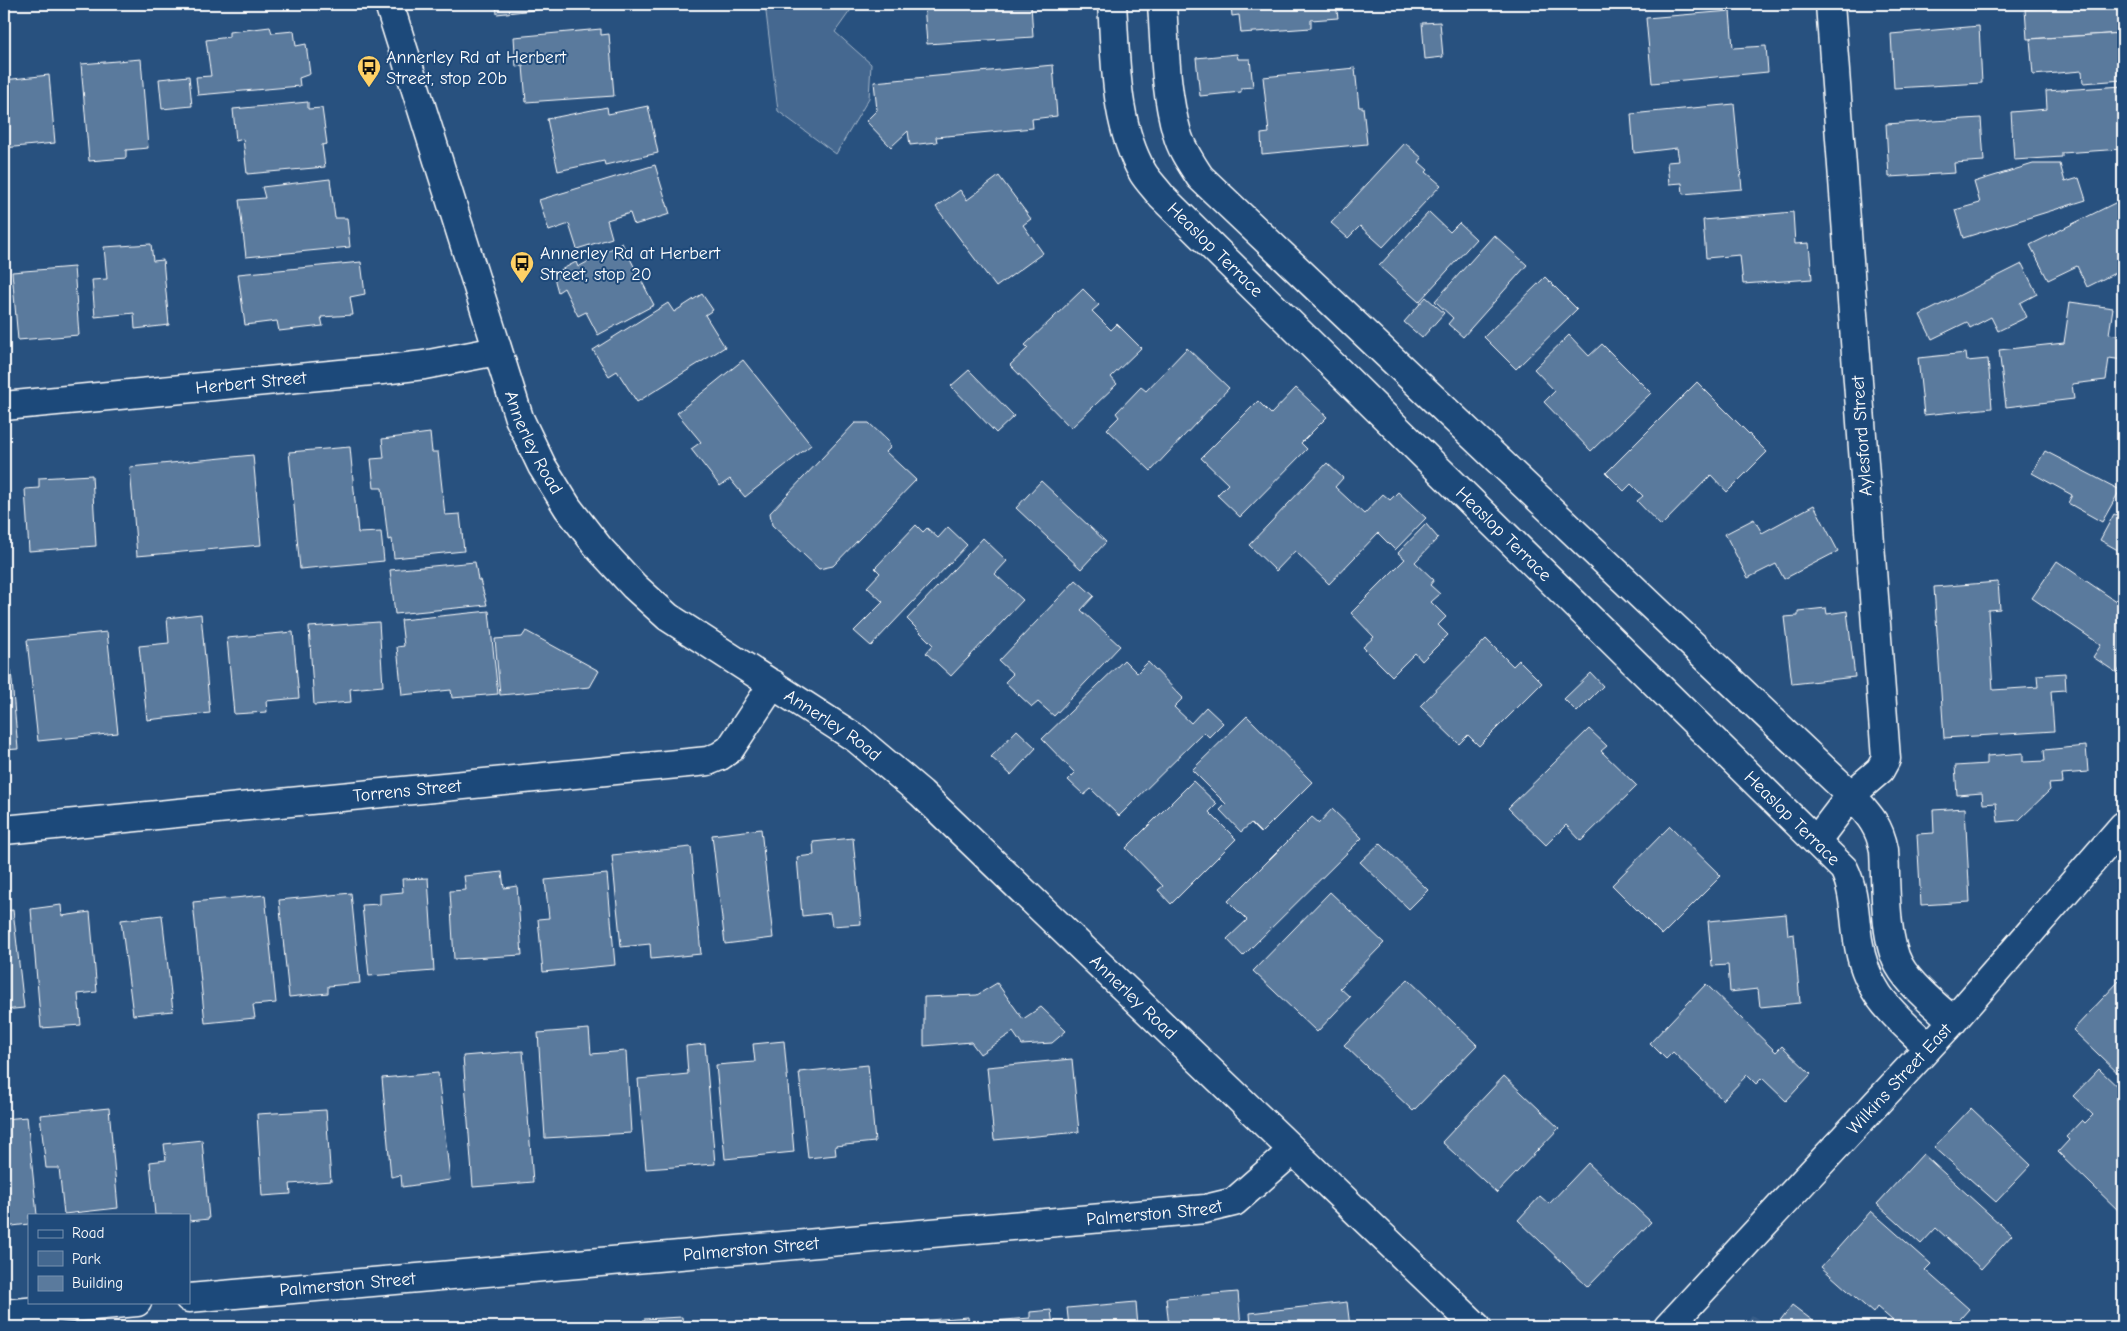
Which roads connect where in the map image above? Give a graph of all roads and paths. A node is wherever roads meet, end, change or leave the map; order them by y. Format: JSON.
{"nodes":[{"id":1,"x":389,"y":4,"type":"edge"},
{"id":2,"x":1112,"y":4,"type":"edge"},
{"id":3,"x":1162,"y":4,"type":"edge"},
{"id":4,"x":1830,"y":4,"type":"edge"},
{"id":5,"x":497,"y":351,"type":"junction"},
{"id":6,"x":4,"y":406,"type":"edge"},
{"id":7,"x":773,"y":684,"type":"junction"},
{"id":8,"x":1851,"y":795,"type":"junction"},
{"id":9,"x":2123,"y":826,"type":"edge"},
{"id":10,"x":4,"y":830,"type":"edge"},
{"id":11,"x":1816,"y":841,"type":"junction"},
{"id":12,"x":1953,"y":1021,"type":"junction"},
{"id":13,"x":1928,"y":1047,"type":"junction"},
{"id":14,"x":1292,"y":1151,"type":"junction"},
{"id":15,"x":190,"y":1298,"type":"edge"},
{"id":16,"x":115,"y":1304,"type":"edge"},
{"id":17,"x":4,"y":1314,"type":"edge"},
{"id":18,"x":1477,"y":1327,"type":"edge"},
{"id":19,"x":1668,"y":1327,"type":"edge"}],
"edges":[{"from":1,"to":5,"type":"street","name":"Annerley Road"},
{"from":2,"to":11,"type":"street","name":"Heaslop Terrace"},
{"from":3,"to":8,"type":"street"},
{"from":4,"to":8,"type":"street","name":"Aylesford Street"},
{"from":5,"to":6,"type":"street","name":"Herbert Street"},
{"from":5,"to":7,"type":"street","name":"Annerley Road"},
{"from":7,"to":10,"type":"street","name":"Torrens Street"},
{"from":7,"to":14,"type":"street","name":"Annerley Road"},
{"from":8,"to":11,"type":"street","name":"Aylesford Street"},
{"from":8,"to":12,"type":"street"},
{"from":9,"to":12,"type":"street","name":"Wilkins Street East"},
{"from":11,"to":13,"type":"street","name":"Heaslop Terrace"},
{"from":12,"to":13,"type":"street","name":"Wilkins Street East"},
{"from":13,"to":19,"type":"street","name":"Wilkins Street East"},
{"from":14,"to":15,"type":"street","name":"Palmerston Street"},
{"from":14,"to":18,"type":"street","name":"Annerley Road"},
{"from":16,"to":17,"type":"street"}]}
